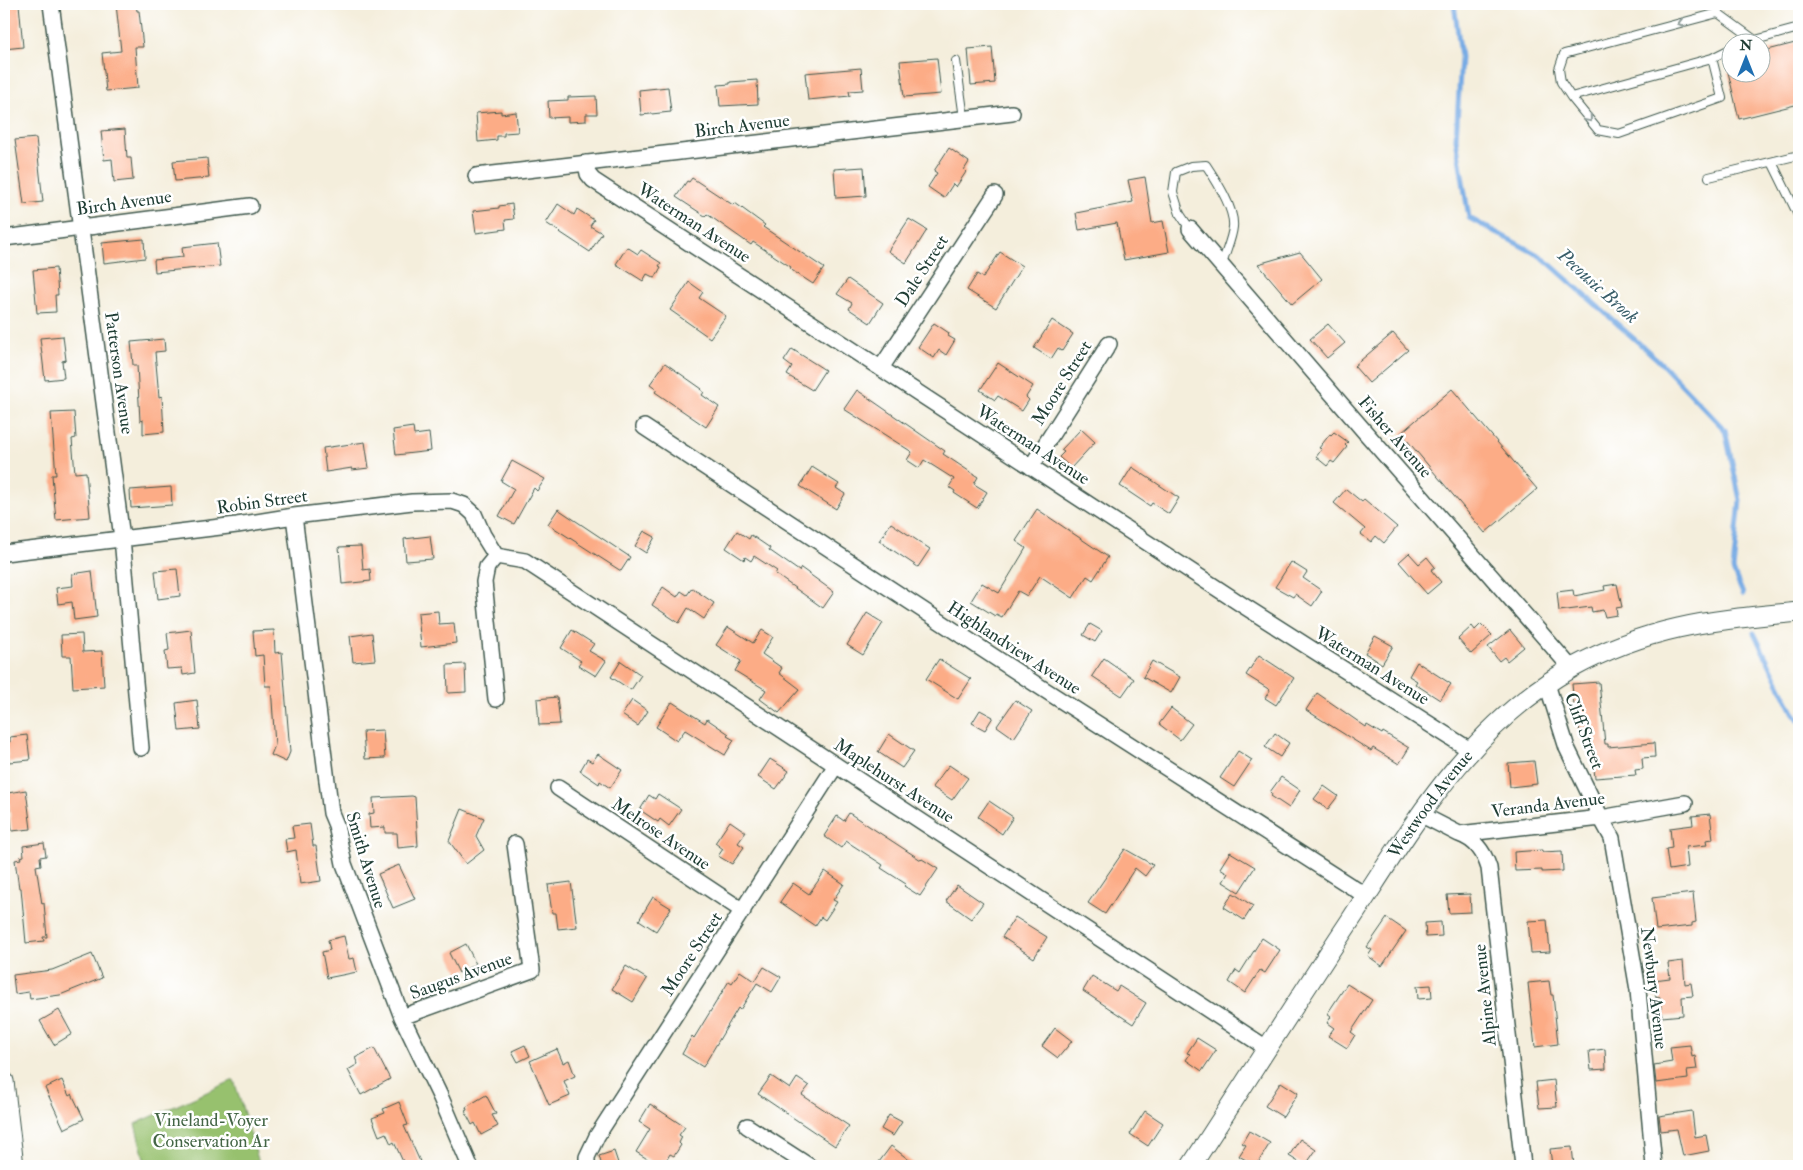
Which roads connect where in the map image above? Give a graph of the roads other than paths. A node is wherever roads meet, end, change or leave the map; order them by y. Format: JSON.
{"nodes":[{"id":1,"x":52,"y":4,"type":"edge"},
{"id":2,"x":1799,"y":28,"type":"edge"},
{"id":3,"x":1740,"y":32,"type":"edge"},
{"id":4,"x":1770,"y":36,"type":"edge"},
{"id":5,"x":1720,"y":54,"type":"edge"},
{"id":6,"x":1712,"y":58,"type":"junction"},
{"id":7,"x":956,"y":61,"type":"dead end"},
{"id":8,"x":1571,"y":98,"type":"junction"},
{"id":9,"x":1012,"y":113,"type":"dead end"},
{"id":10,"x":964,"y":118,"type":"junction"},
{"id":11,"x":1799,"y":155,"type":"edge"},
{"id":12,"x":1772,"y":162,"type":"junction"},
{"id":13,"x":586,"y":163,"type":"junction"},
{"id":14,"x":476,"y":176,"type":"dead end"},
{"id":15,"x":1709,"y":177,"type":"dead end"},
{"id":16,"x":995,"y":195,"type":"dead end"},
{"id":17,"x":250,"y":206,"type":"dead end"},
{"id":18,"x":1799,"y":217,"type":"edge"},
{"id":19,"x":80,"y":228,"type":"junction"},
{"id":20,"x":1190,"y":229,"type":"joint"},
{"id":21,"x":4,"y":238,"type":"edge"},
{"id":22,"x":1222,"y":265,"type":"junction"},
{"id":23,"x":1109,"y":344,"type":"dead end"},
{"id":24,"x":881,"y":368,"type":"junction"},
{"id":25,"x":644,"y":427,"type":"dead end"},
{"id":26,"x":1030,"y":467,"type":"junction"},
{"id":27,"x":294,"y":516,"type":"junction"},
{"id":28,"x":122,"y":538,"type":"junction"},
{"id":29,"x":4,"y":553,"type":"edge"},
{"id":30,"x":496,"y":556,"type":"junction"},
{"id":31,"x":1799,"y":612,"type":"edge"},
{"id":32,"x":1572,"y":669,"type":"junction"},
{"id":33,"x":1547,"y":684,"type":"junction"},
{"id":34,"x":496,"y":699,"type":"dead end"},
{"id":35,"x":141,"y":748,"type":"dead end"},
{"id":36,"x":1470,"y":750,"type":"junction"},
{"id":37,"x":836,"y":765,"type":"junction"},
{"id":38,"x":558,"y":788,"type":"dead end"},
{"id":39,"x":1685,"y":803,"type":"dead end"},
{"id":40,"x":1420,"y":814,"type":"junction"},
{"id":41,"x":1601,"y":818,"type":"junction"},
{"id":42,"x":1459,"y":834,"type":"junction"},
{"id":43,"x":515,"y":844,"type":"dead end"},
{"id":44,"x":1366,"y":896,"type":"junction"},
{"id":45,"x":743,"y":911,"type":"junction"},
{"id":46,"x":402,"y":1017,"type":"junction"},
{"id":47,"x":1268,"y":1049,"type":"junction"},
{"id":48,"x":4,"y":1081,"type":"edge"},
{"id":49,"x":747,"y":1126,"type":"dead end"},
{"id":50,"x":14,"y":1166,"type":"edge"},
{"id":51,"x":470,"y":1166,"type":"edge"},
{"id":52,"x":587,"y":1166,"type":"edge"},
{"id":53,"x":808,"y":1166,"type":"edge"},
{"id":54,"x":1191,"y":1166,"type":"edge"},
{"id":55,"x":1523,"y":1166,"type":"edge"},
{"id":56,"x":1654,"y":1166,"type":"edge"}],
"edges":[{"from":1,"to":19,"type":"street","name":"Patterson Avenue"},
{"from":2,"to":4,"type":"lane"},
{"from":3,"to":8,"type":"lane","one_way":true},
{"from":5,"to":6,"type":"lane"},
{"from":6,"to":8,"type":"lane"},
{"from":8,"to":6,"type":"lane","one_way":true},
{"from":7,"to":10,"type":"lane"},
{"from":9,"to":10,"type":"street","name":"Birch Avenue"},
{"from":10,"to":13,"type":"street","name":"Birch Avenue"},
{"from":11,"to":12,"type":"lane"},
{"from":12,"to":15,"type":"lane"},
{"from":12,"to":18,"type":"lane"},
{"from":13,"to":14,"type":"street","name":"Birch Avenue"},
{"from":13,"to":24,"type":"street","name":"Waterman Avenue"},
{"from":16,"to":24,"type":"street","name":"Dale Street"},
{"from":17,"to":19,"type":"street","name":"Birch Avenue"},
{"from":19,"to":21,"type":"street","name":"Birch Avenue"},
{"from":19,"to":28,"type":"street","name":"Patterson Avenue"},
{"from":20,"to":22,"type":"street","name":"Fisher Avenue"},
{"from":20,"to":22,"type":"lane"},
{"from":22,"to":32,"type":"street","name":"Fisher Avenue"},
{"from":23,"to":26,"type":"street","name":"Moore Street"},
{"from":24,"to":26,"type":"street","name":"Waterman Avenue"},
{"from":25,"to":44,"type":"street","name":"Highlandview Avenue"},
{"from":26,"to":36,"type":"street","name":"Waterman Avenue"},
{"from":27,"to":28,"type":"street","name":"Robin Street"},
{"from":27,"to":30,"type":"street","name":"Robin Street"},
{"from":27,"to":46,"type":"street","name":"Smith Avenue"},
{"from":28,"to":29,"type":"street","name":"Robin Street"},
{"from":28,"to":35,"type":"street","name":"Patterson Avenue"},
{"from":30,"to":34,"type":"street"},
{"from":30,"to":37,"type":"street","name":"Maplehurst Avenue"},
{"from":31,"to":32,"type":"street","name":"Westwood Avenue"},
{"from":32,"to":33,"type":"street","name":"Westwood Avenue"},
{"from":33,"to":36,"type":"street","name":"Westwood Avenue"},
{"from":33,"to":41,"type":"street","name":"Cliff Street"},
{"from":36,"to":40,"type":"street","name":"Westwood Avenue"},
{"from":37,"to":45,"type":"street","name":"Moore Street"},
{"from":37,"to":47,"type":"street","name":"Maplehurst Avenue"},
{"from":38,"to":45,"type":"street","name":"Melrose Avenue"},
{"from":39,"to":41,"type":"street","name":"Veranda Avenue"},
{"from":40,"to":42,"type":"street"},
{"from":40,"to":44,"type":"street","name":"Westwood Avenue"},
{"from":41,"to":42,"type":"street","name":"Veranda Avenue"},
{"from":41,"to":56,"type":"street","name":"Newbury Avenue"},
{"from":42,"to":55,"type":"street","name":"Alpine Avenue"},
{"from":43,"to":46,"type":"street","name":"Saugus Avenue"},
{"from":44,"to":47,"type":"street","name":"Westwood Avenue"},
{"from":45,"to":52,"type":"street","name":"Moore Street"},
{"from":46,"to":51,"type":"street","name":"Smith Avenue"},
{"from":47,"to":54,"type":"street","name":"Westwood Avenue"},
{"from":48,"to":50,"type":"street"},
{"from":49,"to":53,"type":"street"}]}
